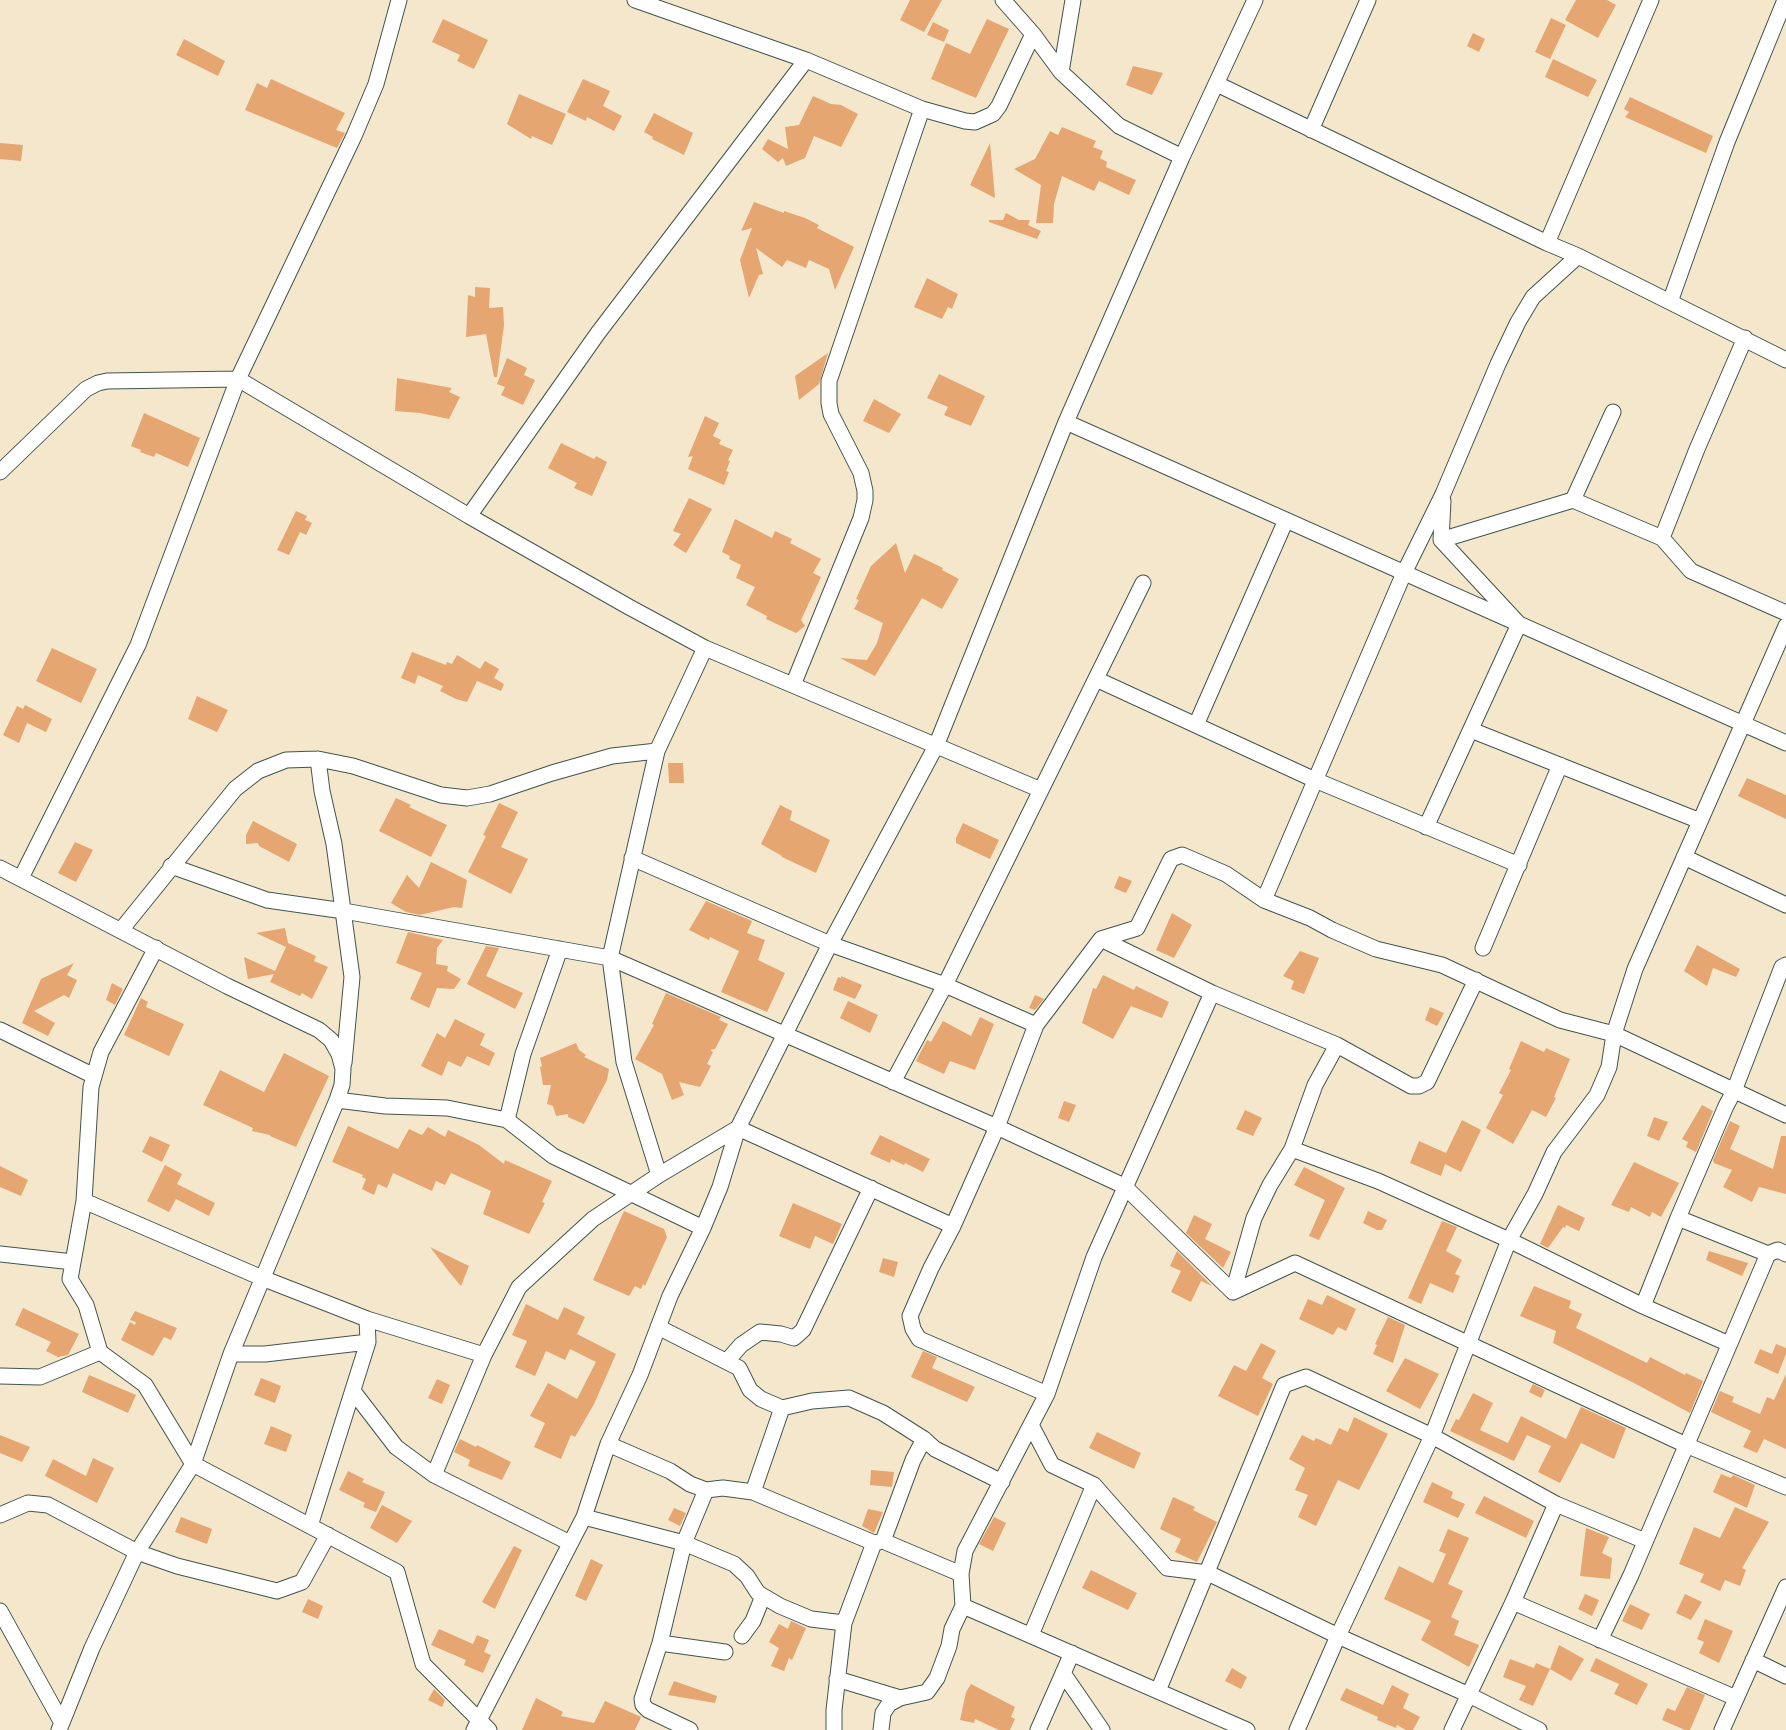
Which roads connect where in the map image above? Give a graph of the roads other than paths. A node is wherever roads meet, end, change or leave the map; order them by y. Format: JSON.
{"nodes":[{"id":1,"x":399,"y":0,"type":"edge"},
{"id":2,"x":635,"y":0,"type":"edge"},
{"id":3,"x":1003,"y":0,"type":"edge"},
{"id":4,"x":1073,"y":0,"type":"edge"},
{"id":5,"x":1255,"y":0,"type":"edge"},
{"id":6,"x":1368,"y":0,"type":"edge"},
{"id":7,"x":1651,"y":0,"type":"edge"},
{"id":8,"x":1785,"y":0,"type":"edge"},
{"id":9,"x":1033,"y":34,"type":"junction"},
{"id":10,"x":806,"y":60,"type":"junction"},
{"id":11,"x":1061,"y":72,"type":"junction"},
{"id":12,"x":1217,"y":84,"type":"junction"},
{"id":13,"x":922,"y":109,"type":"junction"},
{"id":14,"x":1311,"y":130,"type":"junction"},
{"id":15,"x":1182,"y":158,"type":"junction"},
{"id":16,"x":1547,"y":243,"type":"junction"},
{"id":17,"x":1578,"y":256,"type":"junction"},
{"id":18,"x":1670,"y":302,"type":"junction"},
{"id":19,"x":1745,"y":338,"type":"junction"},
{"id":20,"x":1786,"y":360,"type":"edge"},
{"id":21,"x":238,"y":379,"type":"junction"},
{"id":22,"x":1613,"y":412,"type":"dead end"},
{"id":23,"x":1066,"y":422,"type":"junction"},
{"id":24,"x":0,"y":472,"type":"edge"},
{"id":25,"x":1443,"y":494,"type":"junction"},
{"id":26,"x":1573,"y":500,"type":"junction"},
{"id":27,"x":469,"y":516,"type":"junction"},
{"id":28,"x":1286,"y":520,"type":"junction"},
{"id":29,"x":1662,"y":538,"type":"junction"},
{"id":30,"x":1441,"y":540,"type":"junction"},
{"id":31,"x":1404,"y":573,"type":"junction"},
{"id":32,"x":1143,"y":583,"type":"dead end"},
{"id":33,"x":1786,"y":613,"type":"edge"},
{"id":34,"x":1519,"y":624,"type":"junction"},
{"id":35,"x":1786,"y":626,"type":"edge"},
{"id":36,"x":705,"y":648,"type":"junction"},
{"id":37,"x":1096,"y":679,"type":"junction"},
{"id":38,"x":793,"y":685,"type":"junction"},
{"id":39,"x":1743,"y":723,"type":"junction"},
{"id":40,"x":1196,"y":725,"type":"junction"},
{"id":41,"x":1471,"y":730,"type":"junction"},
{"id":42,"x":1786,"y":743,"type":"edge"},
{"id":43,"x":936,"y":746,"type":"junction"},
{"id":44,"x":657,"y":751,"type":"junction"},
{"id":45,"x":318,"y":759,"type":"junction"},
{"id":46,"x":1560,"y":765,"type":"junction"},
{"id":47,"x":1315,"y":780,"type":"junction"},
{"id":48,"x":1041,"y":790,"type":"junction"},
{"id":49,"x":1700,"y":821,"type":"junction"},
{"id":50,"x":1426,"y":827,"type":"junction"},
{"id":51,"x":1684,"y":857,"type":"junction"},
{"id":52,"x":632,"y":858,"type":"junction"},
{"id":53,"x":1519,"y":865,"type":"junction"},
{"id":54,"x":171,"y":866,"type":"junction"},
{"id":55,"x":0,"y":867,"type":"edge"},
{"id":56,"x":21,"y":878,"type":"junction"},
{"id":57,"x":1264,"y":900,"type":"junction"},
{"id":58,"x":1786,"y":904,"type":"edge"},
{"id":59,"x":344,"y":911,"type":"junction"},
{"id":60,"x":121,"y":930,"type":"junction"},
{"id":61,"x":1101,"y":939,"type":"junction"},
{"id":62,"x":830,"y":944,"type":"junction"},
{"id":63,"x":156,"y":948,"type":"junction"},
{"id":64,"x":1483,"y":948,"type":"dead end"},
{"id":65,"x":560,"y":949,"type":"junction"},
{"id":66,"x":610,"y":958,"type":"junction"},
{"id":67,"x":1785,"y":967,"type":"edge"},
{"id":68,"x":1476,"y":980,"type":"junction"},
{"id":69,"x":945,"y":985,"type":"junction"},
{"id":70,"x":1212,"y":993,"type":"junction"},
{"id":71,"x":1036,"y":1025,"type":"junction"},
{"id":72,"x":0,"y":1030,"type":"edge"},
{"id":73,"x":1614,"y":1034,"type":"junction"},
{"id":74,"x":784,"y":1035,"type":"junction"},
{"id":75,"x":1337,"y":1045,"type":"junction"},
{"id":76,"x":343,"y":1069,"type":"junction"},
{"id":77,"x":94,"y":1076,"type":"junction"},
{"id":78,"x":894,"y":1082,"type":"junction"},
{"id":79,"x":1734,"y":1090,"type":"junction"},
{"id":80,"x":337,"y":1100,"type":"junction"},
{"id":81,"x":1786,"y":1115,"type":"edge"},
{"id":82,"x":507,"y":1120,"type":"junction"},
{"id":83,"x":997,"y":1127,"type":"junction"},
{"id":84,"x":738,"y":1128,"type":"junction"},
{"id":85,"x":1292,"y":1149,"type":"junction"},
{"id":86,"x":659,"y":1175,"type":"junction"},
{"id":87,"x":1124,"y":1186,"type":"junction"},
{"id":88,"x":871,"y":1188,"type":"junction"},
{"id":89,"x":631,"y":1192,"type":"junction"},
{"id":90,"x":84,"y":1200,"type":"junction"},
{"id":91,"x":1678,"y":1218,"type":"junction"},
{"id":92,"x":953,"y":1226,"type":"junction"},
{"id":93,"x":703,"y":1228,"type":"junction"},
{"id":94,"x":1509,"y":1240,"type":"junction"},
{"id":95,"x":0,"y":1254,"type":"edge"},
{"id":96,"x":1768,"y":1254,"type":"junction"},
{"id":97,"x":1786,"y":1254,"type":"edge"},
{"id":98,"x":73,"y":1262,"type":"junction"},
{"id":99,"x":262,"y":1278,"type":"junction"},
{"id":100,"x":1233,"y":1292,"type":"junction"},
{"id":101,"x":1643,"y":1306,"type":"junction"},
{"id":102,"x":367,"y":1318,"type":"junction"},
{"id":103,"x":658,"y":1327,"type":"junction"},
{"id":104,"x":368,"y":1342,"type":"junction"},
{"id":105,"x":1468,"y":1342,"type":"junction"},
{"id":106,"x":1729,"y":1344,"type":"junction"},
{"id":107,"x":100,"y":1352,"type":"junction"},
{"id":108,"x":231,"y":1354,"type":"junction"},
{"id":109,"x":484,"y":1355,"type":"junction"},
{"id":110,"x":727,"y":1361,"type":"junction"},
{"id":111,"x":0,"y":1376,"type":"edge"},
{"id":112,"x":353,"y":1391,"type":"junction"},
{"id":113,"x":1047,"y":1394,"type":"junction"},
{"id":114,"x":782,"y":1408,"type":"junction"},
{"id":115,"x":1031,"y":1425,"type":"junction"},
{"id":116,"x":1431,"y":1437,"type":"junction"},
{"id":117,"x":924,"y":1439,"type":"junction"},
{"id":118,"x":608,"y":1444,"type":"junction"},
{"id":119,"x":1686,"y":1444,"type":"junction"},
{"id":120,"x":193,"y":1464,"type":"junction"},
{"id":121,"x":434,"y":1475,"type":"junction"},
{"id":122,"x":1002,"y":1482,"type":"junction"},
{"id":123,"x":1094,"y":1485,"type":"junction"},
{"id":124,"x":1786,"y":1486,"type":"edge"},
{"id":125,"x":706,"y":1490,"type":"junction"},
{"id":126,"x":753,"y":1492,"type":"junction"},
{"id":127,"x":1556,"y":1504,"type":"junction"},
{"id":128,"x":0,"y":1515,"type":"edge"},
{"id":129,"x":584,"y":1517,"type":"junction"},
{"id":130,"x":310,"y":1526,"type":"junction"},
{"id":131,"x":327,"y":1535,"type":"junction"},
{"id":132,"x":1645,"y":1541,"type":"junction"},
{"id":133,"x":878,"y":1542,"type":"junction"},
{"id":134,"x":570,"y":1543,"type":"junction"},
{"id":135,"x":684,"y":1543,"type":"junction"},
{"id":136,"x":137,"y":1552,"type":"junction"},
{"id":137,"x":1208,"y":1573,"type":"junction"},
{"id":138,"x":961,"y":1574,"type":"junction"},
{"id":139,"x":1786,"y":1587,"type":"edge"},
{"id":140,"x":763,"y":1596,"type":"junction"},
{"id":141,"x":1513,"y":1602,"type":"junction"},
{"id":142,"x":963,"y":1606,"type":"junction"},
{"id":143,"x":0,"y":1611,"type":"edge"},
{"id":144,"x":844,"y":1623,"type":"junction"},
{"id":145,"x":1031,"y":1635,"type":"junction"},
{"id":146,"x":742,"y":1636,"type":"dead end"},
{"id":147,"x":1338,"y":1636,"type":"junction"},
{"id":148,"x":1600,"y":1640,"type":"junction"},
{"id":149,"x":660,"y":1643,"type":"junction"},
{"id":150,"x":725,"y":1652,"type":"dead end"},
{"id":151,"x":1072,"y":1653,"type":"junction"},
{"id":152,"x":1753,"y":1660,"type":"junction"},
{"id":153,"x":1063,"y":1672,"type":"junction"},
{"id":154,"x":1786,"y":1676,"type":"edge"},
{"id":155,"x":837,"y":1679,"type":"junction"},
{"id":156,"x":1158,"y":1691,"type":"junction"},
{"id":157,"x":1469,"y":1695,"type":"junction"},
{"id":158,"x":900,"y":1698,"type":"junction"},
{"id":159,"x":1736,"y":1698,"type":"junction"},
{"id":160,"x":61,"y":1726,"type":"edge"},
{"id":161,"x":480,"y":1727,"type":"edge"},
{"id":162,"x":690,"y":1730,"type":"edge"},
{"id":163,"x":834,"y":1730,"type":"edge"},
{"id":164,"x":880,"y":1730,"type":"edge"},
{"id":165,"x":1038,"y":1730,"type":"edge"},
{"id":166,"x":1102,"y":1730,"type":"edge"},
{"id":167,"x":1247,"y":1730,"type":"edge"},
{"id":168,"x":1297,"y":1730,"type":"edge"},
{"id":169,"x":1452,"y":1730,"type":"edge"},
{"id":170,"x":1539,"y":1730,"type":"edge"},
{"id":171,"x":1722,"y":1730,"type":"edge"}],
"edges":[{"from":1,"to":21,"type":"street"},
{"from":2,"to":10,"type":"street"},
{"from":3,"to":9,"type":"street"},
{"from":4,"to":11,"type":"street"},
{"from":5,"to":12,"type":"street"},
{"from":6,"to":14,"type":"street"},
{"from":7,"to":16,"type":"street"},
{"from":8,"to":18,"type":"street"},
{"from":9,"to":11,"type":"street"},
{"from":9,"to":13,"type":"street"},
{"from":10,"to":13,"type":"street"},
{"from":10,"to":27,"type":"street"},
{"from":11,"to":15,"type":"street"},
{"from":12,"to":14,"type":"street"},
{"from":12,"to":15,"type":"street"},
{"from":13,"to":38,"type":"street"},
{"from":14,"to":16,"type":"street"},
{"from":15,"to":23,"type":"street"},
{"from":16,"to":17,"type":"street"},
{"from":17,"to":18,"type":"street"},
{"from":17,"to":25,"type":"street"},
{"from":18,"to":19,"type":"street"},
{"from":19,"to":20,"type":"street"},
{"from":19,"to":29,"type":"street"},
{"from":21,"to":24,"type":"street"},
{"from":21,"to":27,"type":"street"},
{"from":21,"to":56,"type":"street"},
{"from":22,"to":26,"type":"street"},
{"from":23,"to":28,"type":"street"},
{"from":23,"to":43,"type":"street"},
{"from":25,"to":30,"type":"street"},
{"from":25,"to":31,"type":"street"},
{"from":26,"to":29,"type":"street"},
{"from":26,"to":30,"type":"street"},
{"from":27,"to":36,"type":"street"},
{"from":28,"to":31,"type":"street"},
{"from":28,"to":40,"type":"street"},
{"from":29,"to":33,"type":"street"},
{"from":30,"to":34,"type":"street"},
{"from":31,"to":34,"type":"street"},
{"from":31,"to":47,"type":"street"},
{"from":32,"to":37,"type":"street"},
{"from":34,"to":39,"type":"street"},
{"from":34,"to":41,"type":"street"},
{"from":35,"to":39,"type":"street"},
{"from":36,"to":38,"type":"street"},
{"from":36,"to":44,"type":"street"},
{"from":37,"to":40,"type":"street"},
{"from":37,"to":48,"type":"street"},
{"from":38,"to":43,"type":"street"},
{"from":39,"to":42,"type":"street"},
{"from":39,"to":49,"type":"street"},
{"from":40,"to":47,"type":"street"},
{"from":41,"to":46,"type":"street"},
{"from":41,"to":50,"type":"street"},
{"from":43,"to":48,"type":"street"},
{"from":43,"to":62,"type":"street"},
{"from":44,"to":45,"type":"street"},
{"from":44,"to":52,"type":"street"},
{"from":45,"to":54,"type":"street"},
{"from":45,"to":59,"type":"street"},
{"from":46,"to":49,"type":"street"},
{"from":46,"to":53,"type":"street"},
{"from":47,"to":50,"type":"street"},
{"from":47,"to":57,"type":"street"},
{"from":48,"to":69,"type":"street"},
{"from":49,"to":51,"type":"street"},
{"from":50,"to":53,"type":"street"},
{"from":51,"to":58,"type":"street"},
{"from":51,"to":73,"type":"street"},
{"from":52,"to":62,"type":"street"},
{"from":52,"to":66,"type":"street"},
{"from":53,"to":64,"type":"street"},
{"from":54,"to":59,"type":"street"},
{"from":54,"to":60,"type":"street"},
{"from":55,"to":56,"type":"street"},
{"from":56,"to":60,"type":"street"},
{"from":57,"to":61,"type":"street"},
{"from":57,"to":68,"type":"street"},
{"from":59,"to":65,"type":"street"},
{"from":59,"to":76,"type":"street"},
{"from":60,"to":63,"type":"street"},
{"from":61,"to":70,"type":"street"},
{"from":61,"to":71,"type":"street"},
{"from":62,"to":69,"type":"street"},
{"from":62,"to":74,"type":"street"},
{"from":63,"to":76,"type":"street"},
{"from":63,"to":77,"type":"street"},
{"from":65,"to":66,"type":"street"},
{"from":65,"to":82,"type":"street"},
{"from":66,"to":74,"type":"street"},
{"from":66,"to":86,"type":"street"},
{"from":67,"to":79,"type":"street"},
{"from":68,"to":73,"type":"street"},
{"from":68,"to":75,"type":"street"},
{"from":69,"to":71,"type":"street"},
{"from":69,"to":78,"type":"street"},
{"from":70,"to":75,"type":"street"},
{"from":70,"to":87,"type":"street"},
{"from":71,"to":83,"type":"street"},
{"from":72,"to":77,"type":"street"},
{"from":73,"to":79,"type":"street"},
{"from":73,"to":94,"type":"street"},
{"from":74,"to":78,"type":"street"},
{"from":74,"to":84,"type":"street"},
{"from":75,"to":85,"type":"street"},
{"from":76,"to":80,"type":"street"},
{"from":77,"to":90,"type":"street"},
{"from":78,"to":83,"type":"street"},
{"from":79,"to":81,"type":"street"},
{"from":79,"to":91,"type":"street"},
{"from":80,"to":82,"type":"street"},
{"from":80,"to":99,"type":"street"},
{"from":82,"to":89,"type":"street"},
{"from":83,"to":87,"type":"street"},
{"from":83,"to":92,"type":"street"},
{"from":84,"to":86,"type":"street"},
{"from":84,"to":88,"type":"street"},
{"from":84,"to":93,"type":"street"},
{"from":85,"to":94,"type":"street"},
{"from":85,"to":100,"type":"street"},
{"from":86,"to":89,"type":"street"},
{"from":87,"to":100,"type":"street"},
{"from":87,"to":113,"type":"street"},
{"from":88,"to":92,"type":"street"},
{"from":88,"to":110,"type":"street"},
{"from":89,"to":93,"type":"street"},
{"from":89,"to":109,"type":"street"},
{"from":90,"to":98,"type":"street"},
{"from":90,"to":99,"type":"street"},
{"from":91,"to":96,"type":"street"},
{"from":91,"to":101,"type":"street"},
{"from":92,"to":113,"type":"street"},
{"from":93,"to":103,"type":"street"},
{"from":94,"to":101,"type":"street"},
{"from":94,"to":105,"type":"street"},
{"from":95,"to":98,"type":"street"},
{"from":96,"to":97,"type":"street"},
{"from":96,"to":106,"type":"street"},
{"from":98,"to":107,"type":"street"},
{"from":99,"to":102,"type":"street"},
{"from":99,"to":108,"type":"street"},
{"from":100,"to":105,"type":"street"},
{"from":101,"to":106,"type":"street"},
{"from":102,"to":104,"type":"street"},
{"from":102,"to":109,"type":"street"},
{"from":103,"to":110,"type":"street"},
{"from":103,"to":118,"type":"street"},
{"from":104,"to":108,"type":"street"},
{"from":104,"to":112,"type":"street"},
{"from":105,"to":116,"type":"street"},
{"from":105,"to":119,"type":"street"},
{"from":106,"to":119,"type":"street"},
{"from":107,"to":111,"type":"street"},
{"from":107,"to":120,"type":"street"},
{"from":108,"to":120,"type":"street"},
{"from":109,"to":121,"type":"street"},
{"from":110,"to":114,"type":"street"},
{"from":112,"to":121,"type":"street"},
{"from":112,"to":130,"type":"street"},
{"from":113,"to":115,"type":"street"},
{"from":114,"to":117,"type":"street"},
{"from":114,"to":126,"type":"street"},
{"from":115,"to":122,"type":"street"},
{"from":115,"to":123,"type":"street"},
{"from":116,"to":127,"type":"street"},
{"from":116,"to":137,"type":"street"},
{"from":116,"to":147,"type":"street"},
{"from":117,"to":122,"type":"street"},
{"from":117,"to":133,"type":"street"},
{"from":118,"to":125,"type":"street"},
{"from":118,"to":129,"type":"street"},
{"from":119,"to":124,"type":"street"},
{"from":119,"to":132,"type":"street"},
{"from":120,"to":130,"type":"street"},
{"from":120,"to":136,"type":"street"},
{"from":121,"to":134,"type":"street"},
{"from":122,"to":138,"type":"street"},
{"from":123,"to":137,"type":"street"},
{"from":123,"to":145,"type":"street"},
{"from":125,"to":126,"type":"street"},
{"from":125,"to":135,"type":"street"},
{"from":126,"to":133,"type":"street"},
{"from":127,"to":132,"type":"street"},
{"from":127,"to":141,"type":"street"},
{"from":128,"to":136,"type":"street"},
{"from":129,"to":134,"type":"street"},
{"from":129,"to":135,"type":"street"},
{"from":130,"to":131,"type":"street"},
{"from":131,"to":136,"type":"street"},
{"from":131,"to":161,"type":"street"},
{"from":132,"to":148,"type":"street"},
{"from":133,"to":138,"type":"street"},
{"from":133,"to":144,"type":"street"},
{"from":134,"to":161,"type":"street"},
{"from":135,"to":140,"type":"street"},
{"from":135,"to":149,"type":"street"},
{"from":136,"to":160,"type":"street"},
{"from":137,"to":147,"type":"street"},
{"from":137,"to":156,"type":"street"},
{"from":138,"to":142,"type":"street"},
{"from":139,"to":152,"type":"street"},
{"from":140,"to":144,"type":"street"},
{"from":140,"to":146,"type":"street"},
{"from":141,"to":148,"type":"street"},
{"from":141,"to":157,"type":"street"},
{"from":142,"to":145,"type":"street"},
{"from":142,"to":158,"type":"street"},
{"from":143,"to":160,"type":"street"},
{"from":144,"to":155,"type":"street"},
{"from":145,"to":151,"type":"street"},
{"from":147,"to":157,"type":"street"},
{"from":147,"to":168,"type":"street"},
{"from":148,"to":159,"type":"street"},
{"from":149,"to":150,"type":"street"},
{"from":149,"to":162,"type":"street"},
{"from":151,"to":153,"type":"street"},
{"from":151,"to":156,"type":"street"},
{"from":152,"to":154,"type":"street"},
{"from":152,"to":159,"type":"street"},
{"from":153,"to":165,"type":"street"},
{"from":153,"to":166,"type":"street"},
{"from":155,"to":158,"type":"street"},
{"from":155,"to":163,"type":"street"},
{"from":156,"to":167,"type":"street"},
{"from":157,"to":169,"type":"street"},
{"from":157,"to":170,"type":"street"},
{"from":158,"to":164,"type":"street"},
{"from":159,"to":171,"type":"street"}]}
